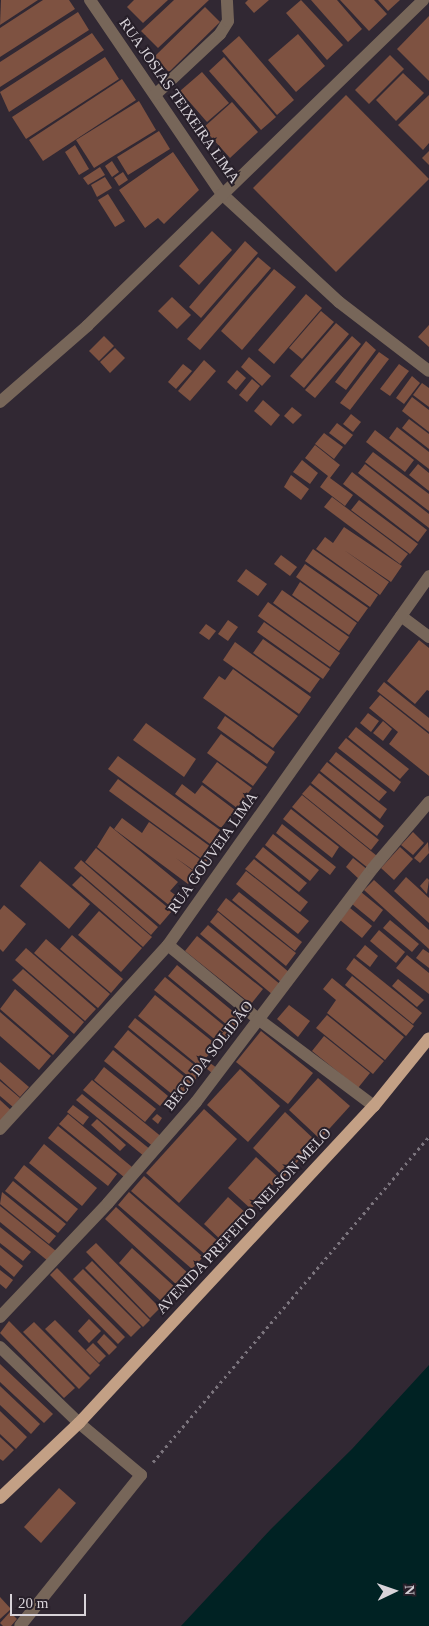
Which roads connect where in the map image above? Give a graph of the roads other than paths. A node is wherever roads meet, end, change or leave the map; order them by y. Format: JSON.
{"nodes":[{"id":1,"x":90,"y":0,"type":"edge"},
{"id":2,"x":423,"y":0,"type":"edge"},
{"id":3,"x":229,"y":6,"type":"edge"},
{"id":4,"x":155,"y":96,"type":"junction"},
{"id":5,"x":222,"y":194,"type":"junction"},
{"id":6,"x":429,"y":371,"type":"edge"},
{"id":7,"x":0,"y":402,"type":"edge"},
{"id":8,"x":429,"y":576,"type":"edge"},
{"id":9,"x":401,"y":616,"type":"junction"},
{"id":10,"x":429,"y":637,"type":"edge"},
{"id":11,"x":429,"y":802,"type":"edge"},
{"id":12,"x":168,"y":945,"type":"junction"},
{"id":13,"x":258,"y":1019,"type":"junction"},
{"id":14,"x":429,"y":1038,"type":"edge"},
{"id":15,"x":374,"y":1106,"type":"junction"},
{"id":16,"x":0,"y":1129,"type":"edge"},
{"id":17,"x":0,"y":1318,"type":"edge"},
{"id":18,"x":0,"y":1347,"type":"edge"},
{"id":19,"x":79,"y":1423,"type":"junction"},
{"id":20,"x":0,"y":1498,"type":"edge"},
{"id":21,"x":20,"y":1626,"type":"edge"}],
"edges":[{"from":1,"to":4,"type":"street","name":"RUA JOSIAS TEIXEIRA LIMA"},
{"from":2,"to":5,"type":"street"},
{"from":3,"to":4,"type":"street"},
{"from":4,"to":5,"type":"street","name":"RUA JOSIAS TEIXEIRA LIMA"},
{"from":5,"to":6,"type":"street","name":"RUA JOSIAS TEIXEIRA LIMA"},
{"from":5,"to":7,"type":"street"},
{"from":8,"to":9,"type":"street","name":"RUA GOUVEIA LIMA"},
{"from":9,"to":10,"type":"street"},
{"from":9,"to":12,"type":"street","name":"RUA GOUVEIA LIMA"},
{"from":11,"to":13,"type":"street","name":"BECO DA SOLIDÃO"},
{"from":12,"to":13,"type":"street"},
{"from":12,"to":16,"type":"street","name":"RUA GOUVEIA LIMA"},
{"from":13,"to":15,"type":"street"},
{"from":13,"to":17,"type":"street","name":"BECO DA SOLIDÃO"},
{"from":14,"to":15,"type":"main road","name":"AVENIDA PREFEITO NELSON MELO"},
{"from":15,"to":19,"type":"main road","name":"AVENIDA PREFEITO NELSON MELO"},
{"from":18,"to":19,"type":"street"},
{"from":19,"to":20,"type":"main road","name":"AVENIDA PREFEITO NELSON MELO"},
{"from":19,"to":21,"type":"street"}]}
